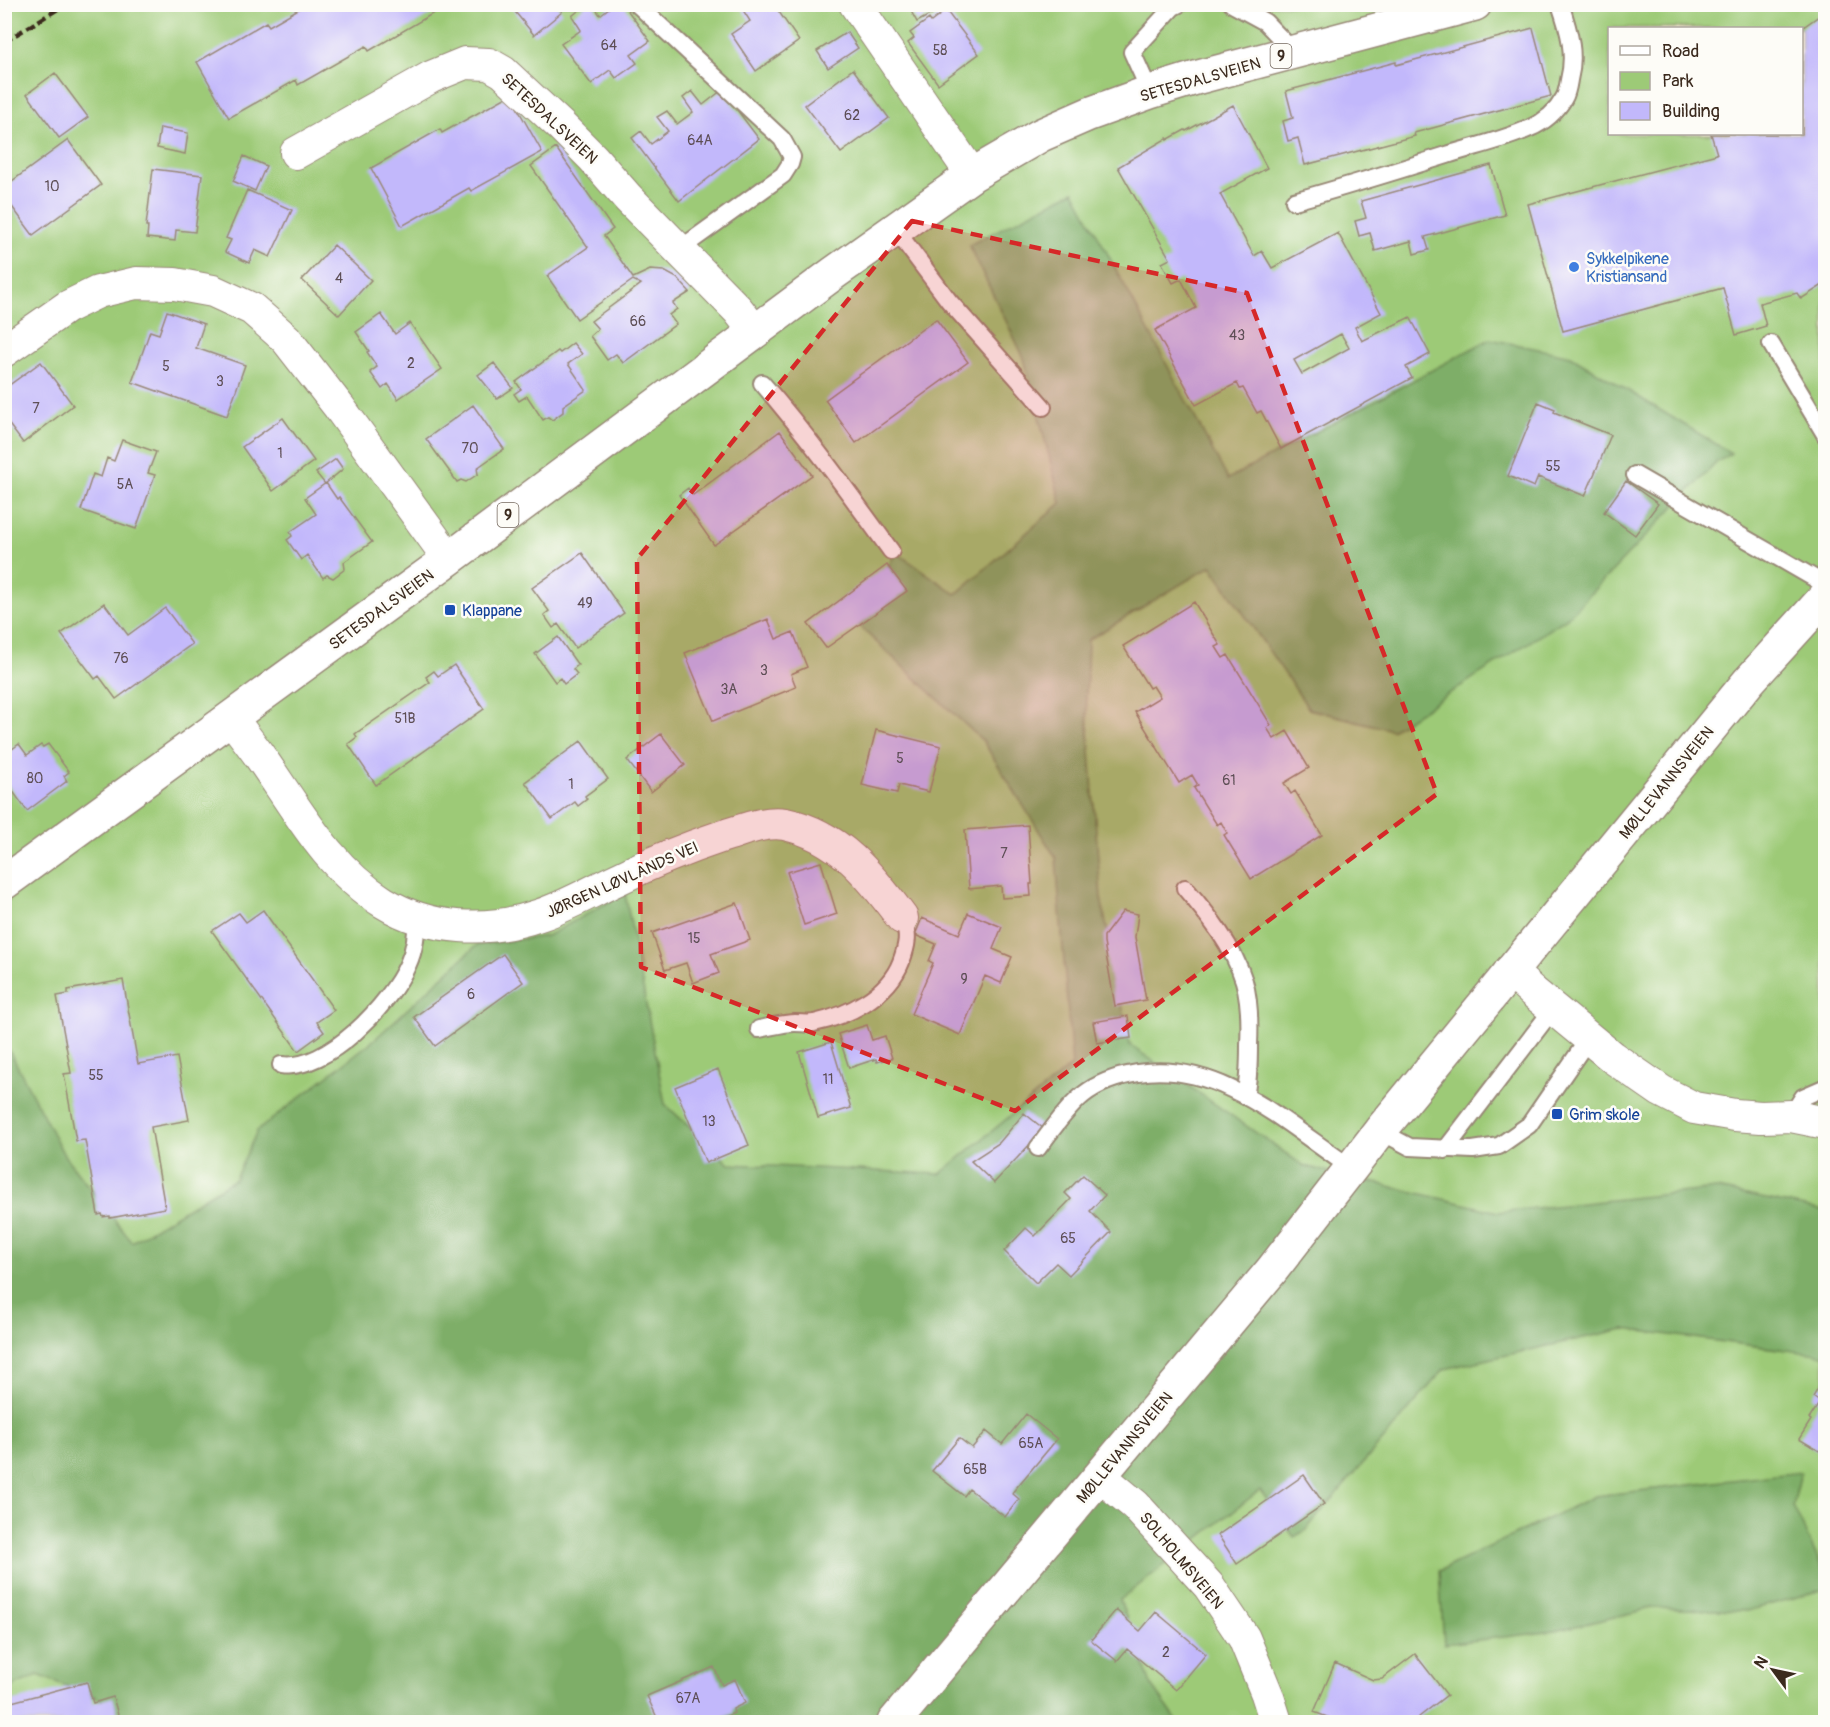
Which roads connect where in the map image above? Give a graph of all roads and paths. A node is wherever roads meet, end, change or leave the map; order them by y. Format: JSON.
{"nodes":[{"id":1,"x":637,"y":4,"type":"edge"},
{"id":2,"x":855,"y":4,"type":"edge"},
{"id":3,"x":1179,"y":4,"type":"edge"},
{"id":4,"x":1232,"y":4,"type":"edge"},
{"id":5,"x":1475,"y":4,"type":"edge"},
{"id":6,"x":1560,"y":4,"type":"edge"},
{"id":7,"x":1294,"y":52,"type":"junction"},
{"id":8,"x":1150,"y":92,"type":"junction"},
{"id":9,"x":296,"y":153,"type":"dead end"},
{"id":10,"x":972,"y":176,"type":"junction"},
{"id":11,"x":1294,"y":201,"type":"dead end"},
{"id":12,"x":895,"y":229,"type":"junction"},
{"id":13,"x":680,"y":249,"type":"junction"},
{"id":14,"x":755,"y":332,"type":"junction"},
{"id":15,"x":1771,"y":344,"type":"dead end"},
{"id":16,"x":4,"y":351,"type":"edge"},
{"id":17,"x":762,"y":383,"type":"dead end"},
{"id":18,"x":1043,"y":407,"type":"dead end"},
{"id":19,"x":1826,"y":436,"type":"edge"},
{"id":20,"x":1635,"y":475,"type":"dead end"},
{"id":21,"x":891,"y":550,"type":"dead end"},
{"id":22,"x":449,"y":559,"type":"junction"},
{"id":23,"x":1826,"y":585,"type":"edge"},
{"id":24,"x":1826,"y":596,"type":"edge"},
{"id":25,"x":231,"y":718,"type":"junction"},
{"id":26,"x":4,"y":883,"type":"edge"},
{"id":27,"x":1185,"y":888,"type":"dead end"},
{"id":28,"x":902,"y":918,"type":"joint"},
{"id":29,"x":417,"y":919,"type":"junction"},
{"id":30,"x":1510,"y":971,"type":"junction"},
{"id":31,"x":1552,"y":1008,"type":"junction"},
{"id":32,"x":759,"y":1029,"type":"dead end"},
{"id":33,"x":1589,"y":1038,"type":"junction"},
{"id":34,"x":281,"y":1065,"type":"dead end"},
{"id":35,"x":1826,"y":1087,"type":"edge"},
{"id":36,"x":1245,"y":1096,"type":"junction"},
{"id":37,"x":1791,"y":1116,"type":"junction"},
{"id":38,"x":1826,"y":1124,"type":"edge"},
{"id":39,"x":1380,"y":1131,"type":"junction"},
{"id":40,"x":1038,"y":1148,"type":"dead end"},
{"id":41,"x":1445,"y":1150,"type":"junction"},
{"id":42,"x":1350,"y":1167,"type":"junction"},
{"id":43,"x":1100,"y":1476,"type":"junction"},
{"id":44,"x":894,"y":1722,"type":"edge"},
{"id":45,"x":1276,"y":1722,"type":"edge"}],
"edges":[{"from":1,"to":13,"type":"lane"},
{"from":2,"to":10,"type":"street"},
{"from":3,"to":8,"type":"lane"},
{"from":4,"to":7,"type":"lane"},
{"from":5,"to":7,"type":"main road","name":"SETESDALSVEIEN","number":"9"},
{"from":6,"to":11,"type":"lane"},
{"from":7,"to":8,"type":"main road","name":"SETESDALSVEIEN","number":"9"},
{"from":8,"to":10,"type":"main road","name":"SETESDALSVEIEN","number":"9"},
{"from":9,"to":13,"type":"street","name":"SETESDALSVEIEN"},
{"from":10,"to":12,"type":"main road","name":"SETESDALSVEIEN","number":"9"},
{"from":12,"to":14,"type":"main road","name":"SETESDALSVEIEN","number":"9"},
{"from":12,"to":18,"type":"lane"},
{"from":13,"to":14,"type":"street","name":"SETESDALSVEIEN"},
{"from":14,"to":22,"type":"main road","name":"SETESDALSVEIEN","number":"9"},
{"from":15,"to":19,"type":"lane"},
{"from":16,"to":22,"type":"street"},
{"from":17,"to":21,"type":"lane"},
{"from":20,"to":23,"type":"lane"},
{"from":22,"to":25,"type":"main road","name":"SETESDALSVEIEN","number":"9"},
{"from":24,"to":30,"type":"main road","name":"MØLLEVANNSVEIEN"},
{"from":25,"to":26,"type":"main road","name":"SETESDALSVEIEN","number":"9"},
{"from":25,"to":29,"type":"street","name":"JØRGEN LØVLANDS VEI"},
{"from":27,"to":36,"type":"lane"},
{"from":28,"to":29,"type":"street","name":"JØRGEN LØVLANDS VEI"},
{"from":28,"to":32,"type":"lane","name":"JØRGEN LØVLANDS VEI"},
{"from":29,"to":34,"type":"lane"},
{"from":30,"to":31,"type":"street"},
{"from":30,"to":39,"type":"main road","name":"MØLLEVANNSVEIEN"},
{"from":31,"to":33,"type":"street"},
{"from":31,"to":41,"type":"lane"},
{"from":33,"to":37,"type":"street"},
{"from":33,"to":41,"type":"lane"},
{"from":35,"to":37,"type":"lane"},
{"from":36,"to":40,"type":"lane"},
{"from":36,"to":42,"type":"lane"},
{"from":37,"to":38,"type":"street"},
{"from":39,"to":41,"type":"lane"},
{"from":39,"to":42,"type":"main road","name":"MØLLEVANNSVEIEN"},
{"from":42,"to":43,"type":"main road","name":"MØLLEVANNSVEIEN"},
{"from":43,"to":44,"type":"main road","name":"MØLLEVANNSVEIEN"},
{"from":43,"to":45,"type":"street","name":"SOLHOLMSVEIEN"}]}
